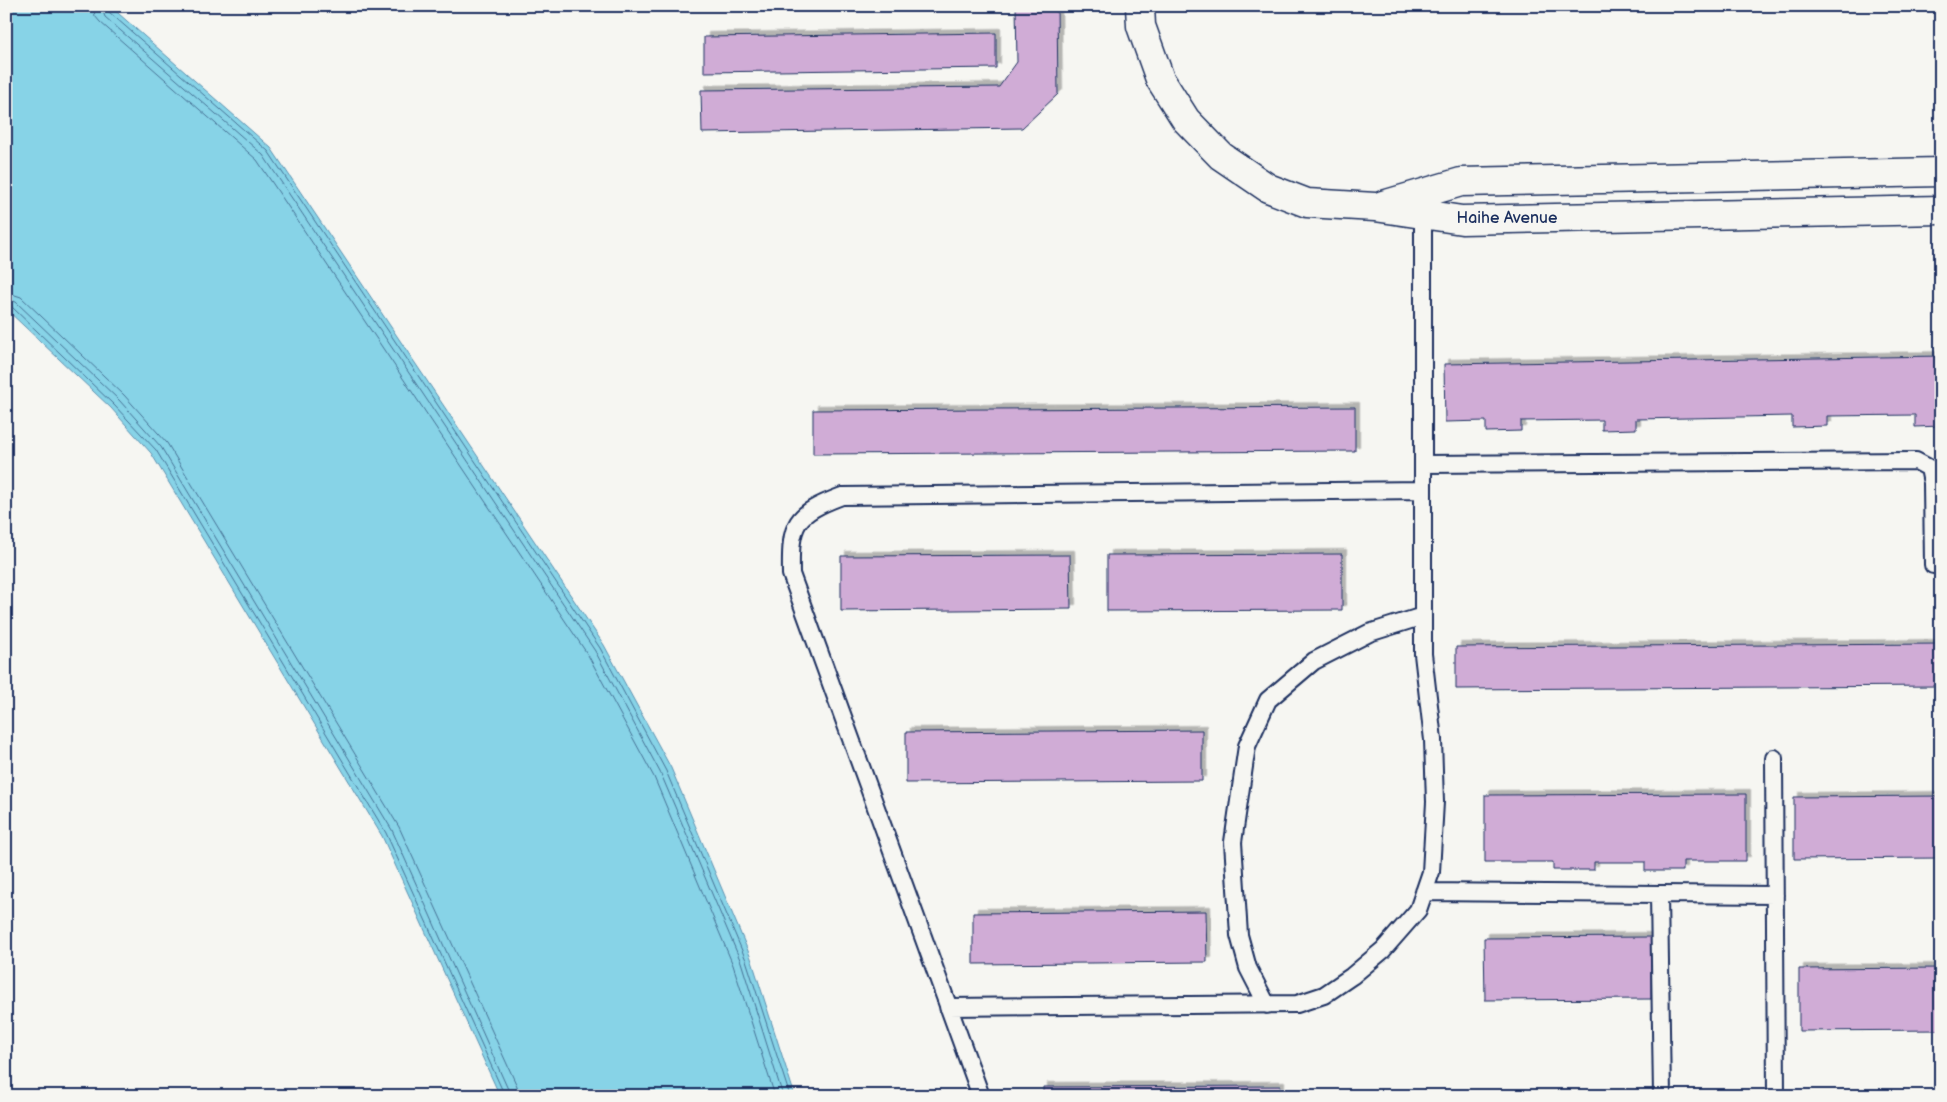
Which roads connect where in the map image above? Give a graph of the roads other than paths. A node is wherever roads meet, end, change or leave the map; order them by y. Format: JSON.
{"nodes":[{"id":1,"x":1140,"y":6,"type":"edge"},
{"id":2,"x":1941,"y":172,"type":"edge"},
{"id":3,"x":1375,"y":207,"type":"junction"},
{"id":4,"x":1941,"y":210,"type":"edge"},
{"id":5,"x":1422,"y":214,"type":"junction"},
{"id":6,"x":1423,"y":464,"type":"junction"},
{"id":7,"x":1423,"y":490,"type":"junction"},
{"id":8,"x":1934,"y":565,"type":"dead end"},
{"id":9,"x":1423,"y":616,"type":"junction"},
{"id":10,"x":1774,"y":758,"type":"dead end"},
{"id":11,"x":1424,"y":892,"type":"junction"},
{"id":12,"x":1659,"y":894,"type":"junction"},
{"id":13,"x":1775,"y":895,"type":"junction"},
{"id":14,"x":1267,"y":1005,"type":"junction"},
{"id":15,"x":948,"y":1007,"type":"junction"},
{"id":16,"x":981,"y":1096,"type":"edge"},
{"id":17,"x":1662,"y":1096,"type":"edge"},
{"id":18,"x":1776,"y":1096,"type":"edge"}],
"edges":[{"from":1,"to":3,"type":"street"},
{"from":2,"to":3,"type":"street"},
{"from":3,"to":5,"type":"street","name":"Haihe Avenue"},
{"from":4,"to":5,"type":"street","name":"Haihe Avenue"},
{"from":5,"to":6,"type":"lane"},
{"from":6,"to":7,"type":"lane"},
{"from":6,"to":8,"type":"lane"},
{"from":7,"to":9,"type":"lane"},
{"from":7,"to":15,"type":"lane"},
{"from":9,"to":11,"type":"lane"},
{"from":9,"to":14,"type":"lane"},
{"from":10,"to":13,"type":"lane"},
{"from":11,"to":12,"type":"lane"},
{"from":11,"to":14,"type":"lane"},
{"from":12,"to":13,"type":"lane"},
{"from":12,"to":17,"type":"lane"},
{"from":13,"to":18,"type":"lane"},
{"from":14,"to":15,"type":"lane"},
{"from":15,"to":16,"type":"lane"}]}
